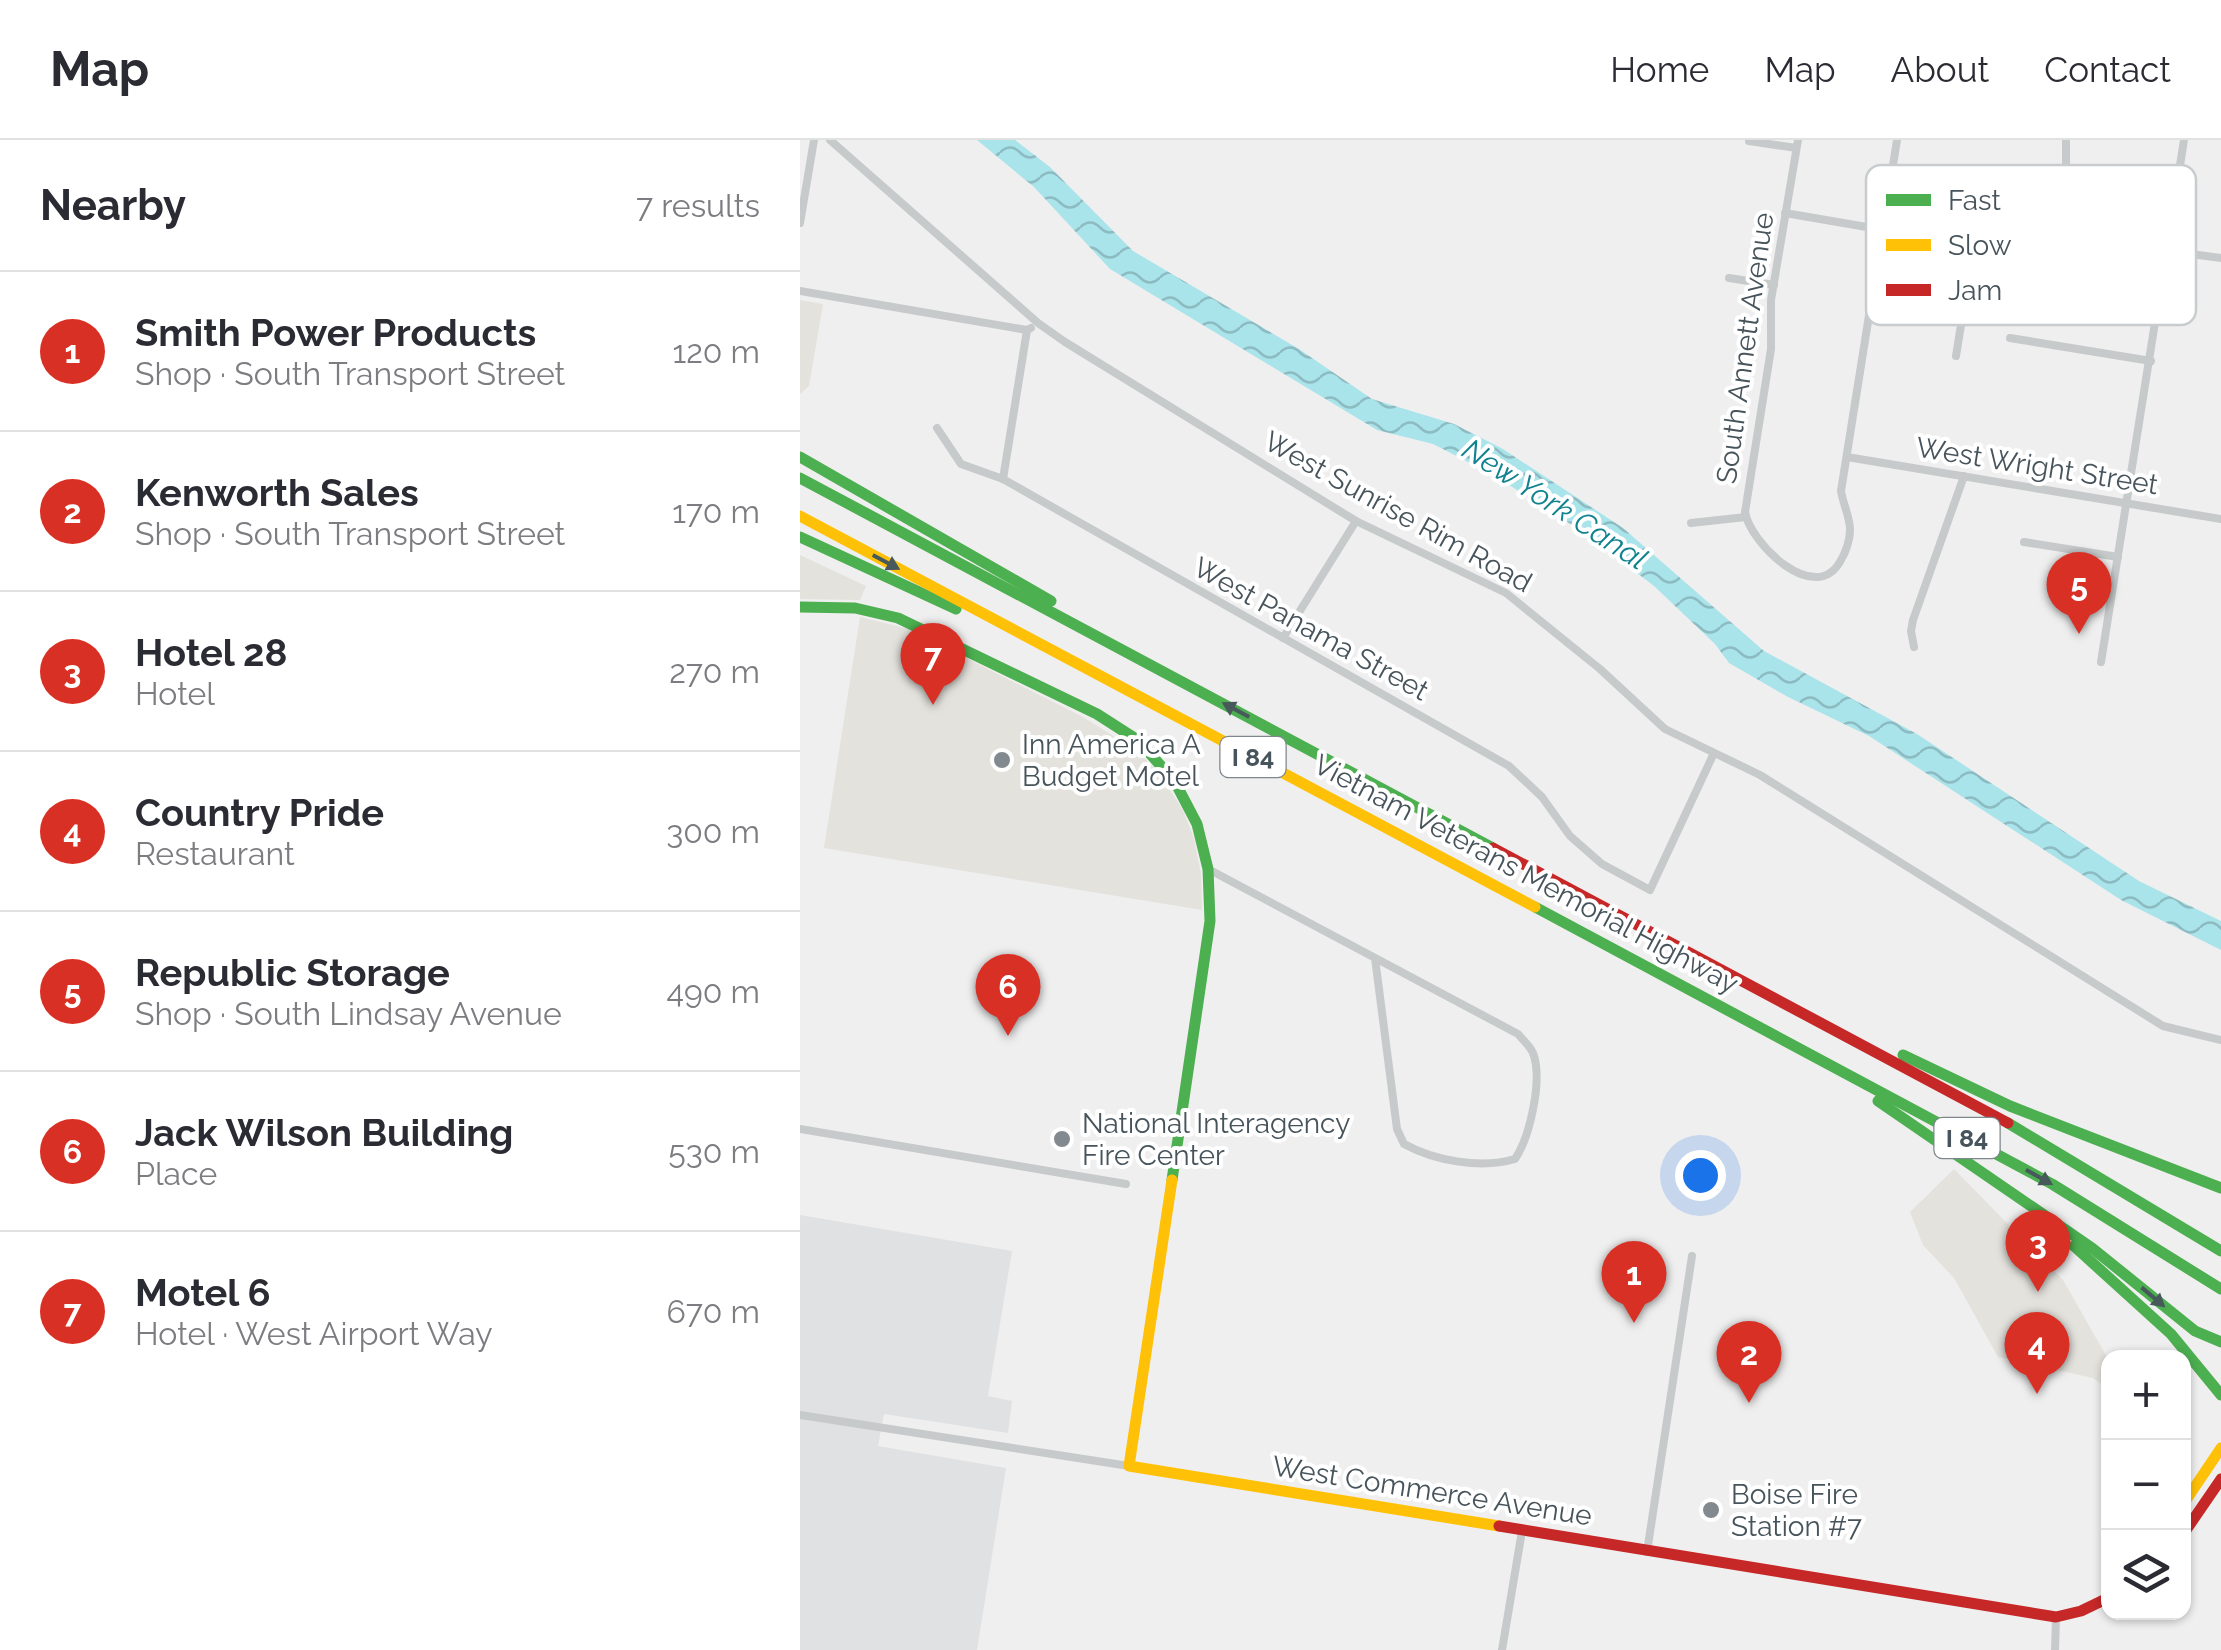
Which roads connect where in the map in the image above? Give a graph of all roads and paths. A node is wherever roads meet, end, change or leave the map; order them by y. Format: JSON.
{"nodes":[{"id":1,"x":814,"y":140,"type":"edge"},
{"id":2,"x":830,"y":140,"type":"edge"},
{"id":3,"x":1897,"y":140,"type":"edge"},
{"id":4,"x":2184,"y":140,"type":"edge"},
{"id":5,"x":1749,"y":141,"type":"edge"},
{"id":6,"x":1797,"y":144,"type":"edge"},
{"id":7,"x":1893,"y":165,"type":"edge"},
{"id":8,"x":2180,"y":165,"type":"edge"},
{"id":9,"x":1786,"y":213,"type":"junction"},
{"id":10,"x":800,"y":223,"type":"edge"},
{"id":11,"x":1866,"y":227,"type":"edge"},
{"id":12,"x":2196,"y":254,"type":"edge"},
{"id":13,"x":2221,"y":258,"type":"edge"},
{"id":14,"x":1729,"y":278,"type":"dead end"},
{"id":15,"x":1774,"y":285,"type":"junction"},
{"id":16,"x":800,"y":291,"type":"edge"},
{"id":17,"x":1038,"y":323,"type":"junction"},
{"id":18,"x":1867,"y":325,"type":"edge"},
{"id":19,"x":1961,"y":325,"type":"edge"},
{"id":20,"x":2157,"y":325,"type":"edge"},
{"id":21,"x":1027,"y":330,"type":"junction"},
{"id":22,"x":2010,"y":338,"type":"dead end"},
{"id":23,"x":1956,"y":356,"type":"dead end"},
{"id":24,"x":2151,"y":361,"type":"junction"},
{"id":25,"x":937,"y":428,"type":"dead end"},
{"id":26,"x":800,"y":457,"type":"edge"},
{"id":27,"x":1846,"y":457,"type":"junction"},
{"id":28,"x":1964,"y":476,"type":"junction"},
{"id":29,"x":800,"y":478,"type":"edge"},
{"id":30,"x":1003,"y":479,"type":"junction"},
{"id":31,"x":2128,"y":504,"type":"junction"},
{"id":32,"x":800,"y":516,"type":"edge"},
{"id":33,"x":1746,"y":517,"type":"junction"},
{"id":34,"x":2221,"y":519,"type":"edge"},
{"id":35,"x":1356,"y":521,"type":"junction"},
{"id":36,"x":1691,"y":523,"type":"dead end"},
{"id":37,"x":800,"y":537,"type":"edge"},
{"id":38,"x":2024,"y":542,"type":"dead end"},
{"id":39,"x":2118,"y":557,"type":"junction"},
{"id":40,"x":800,"y":607,"type":"edge"},
{"id":41,"x":1283,"y":638,"type":"junction"},
{"id":42,"x":1914,"y":647,"type":"dead end"},
{"id":43,"x":1057,"y":652,"type":"junction"},
{"id":44,"x":1147,"y":662,"type":"junction"},
{"id":45,"x":2101,"y":662,"type":"dead end"},
{"id":46,"x":1714,"y":753,"type":"junction"},
{"id":47,"x":1208,"y":868,"type":"junction"},
{"id":48,"x":1631,"y":920,"type":"junction"},
{"id":49,"x":1375,"y":958,"type":"junction"},
{"id":50,"x":1707,"y":998,"type":"junction"},
{"id":51,"x":2221,"y":1040,"type":"edge"},
{"id":52,"x":800,"y":1130,"type":"edge"},
{"id":53,"x":1126,"y":1184,"type":"dead end"},
{"id":54,"x":2221,"y":1185,"type":"edge"},
{"id":55,"x":2018,"y":1197,"type":"junction"},
{"id":56,"x":2221,"y":1251,"type":"edge"},
{"id":57,"x":1692,"y":1256,"type":"dead end"},
{"id":58,"x":2221,"y":1290,"type":"edge"},
{"id":59,"x":2221,"y":1342,"type":"edge"},
{"id":60,"x":2221,"y":1395,"type":"edge"},
{"id":61,"x":800,"y":1414,"type":"edge"},
{"id":62,"x":2221,"y":1448,"type":"edge"},
{"id":63,"x":1130,"y":1466,"type":"junction"},
{"id":64,"x":2221,"y":1479,"type":"edge"},
{"id":65,"x":2191,"y":1493,"type":"edge"},
{"id":66,"x":2186,"y":1530,"type":"edge"},
{"id":67,"x":1522,"y":1532,"type":"junction"},
{"id":68,"x":1647,"y":1552,"type":"junction"},
{"id":69,"x":2101,"y":1602,"type":"edge"},
{"id":70,"x":2056,"y":1616,"type":"junction"},
{"id":71,"x":1502,"y":1650,"type":"edge"},
{"id":72,"x":2055,"y":1650,"type":"edge"}],
"edges":[{"from":1,"to":10,"type":"street"},
{"from":2,"to":17,"type":"street","name":"West Sunrise Rim Road"},
{"from":3,"to":7,"type":"street"},
{"from":4,"to":8,"type":"street"},
{"from":5,"to":6,"type":"street"},
{"from":6,"to":9,"type":"street","name":"South Annett Avenue"},
{"from":9,"to":11,"type":"street"},
{"from":9,"to":15,"type":"street","name":"South Annett Avenue"},
{"from":12,"to":13,"type":"street"},
{"from":14,"to":15,"type":"street"},
{"from":15,"to":33,"type":"street","name":"South Annett Avenue"},
{"from":16,"to":21,"type":"street"},
{"from":17,"to":21,"type":"street"},
{"from":17,"to":35,"type":"street","name":"West Sunrise Rim Road"},
{"from":18,"to":27,"type":"street"},
{"from":19,"to":23,"type":"street"},
{"from":20,"to":24,"type":"street"},
{"from":21,"to":30,"type":"street"},
{"from":22,"to":24,"type":"street"},
{"from":24,"to":31,"type":"street"},
{"from":25,"to":30,"type":"street","name":"West Panama Street"},
{"from":26,"to":44,"type":"main road"},
{"from":27,"to":28,"type":"street","name":"West Wright Street"},
{"from":27,"to":33,"type":"street","name":"South Annett Avenue"},
{"from":28,"to":31,"type":"street","name":"West Wright Street"},
{"from":28,"to":42,"type":"street"},
{"from":29,"to":44,"type":"main road","name":"Vietnam Veterans Memorial Highway","number":"I 84"},
{"from":30,"to":41,"type":"street","name":"West Panama Street"},
{"from":31,"to":34,"type":"street","name":"West Wright Street"},
{"from":31,"to":39,"type":"street"},
{"from":32,"to":43,"type":"main road","name":"Vietnam Veterans Memorial Highway","number":"I 84","one_way":true},
{"from":33,"to":36,"type":"street"},
{"from":35,"to":41,"type":"street"},
{"from":35,"to":46,"type":"street","name":"West Sunrise Rim Road"},
{"from":37,"to":43,"type":"main road"},
{"from":38,"to":39,"type":"street"},
{"from":39,"to":45,"type":"street"},
{"from":40,"to":47,"type":"main road"},
{"from":41,"to":46,"type":"street","name":"West Panama Street"},
{"from":43,"to":50,"type":"main road","name":"Vietnam Veterans Memorial Highway","number":"I 84"},
{"from":48,"to":44,"type":"main road","name":"Vietnam Veterans Memorial Highway","number":"I 84","one_way":true},
{"from":46,"to":51,"type":"street","name":"West Sunrise Rim Road"},
{"from":47,"to":49,"type":"street"},
{"from":47,"to":63,"type":"main road"},
{"from":48,"to":54,"type":"main road"},
{"from":48,"to":56,"type":"main road","name":"Vietnam Veterans Memorial Highway","number":"I 84"},
{"from":49,"to":49,"type":"street"},
{"from":50,"to":55,"type":"main road"},
{"from":50,"to":58,"type":"main road","name":"Vietnam Veterans Memorial Highway","number":"I 84","one_way":true},
{"from":52,"to":53,"type":"street"},
{"from":55,"to":59,"type":"main road","one_way":true},
{"from":55,"to":60,"type":"main road"},
{"from":57,"to":68,"type":"street"},
{"from":61,"to":63,"type":"street","name":"West Commerce Avenue"},
{"from":62,"to":65,"type":"main road"},
{"from":63,"to":67,"type":"main road","name":"West Commerce Avenue"},
{"from":64,"to":66,"type":"main road"},
{"from":67,"to":68,"type":"main road","name":"West Commerce Avenue"},
{"from":67,"to":71,"type":"street"},
{"from":68,"to":70,"type":"main road","name":"West Commerce Avenue"},
{"from":69,"to":70,"type":"main road"},
{"from":70,"to":72,"type":"street"}]}
